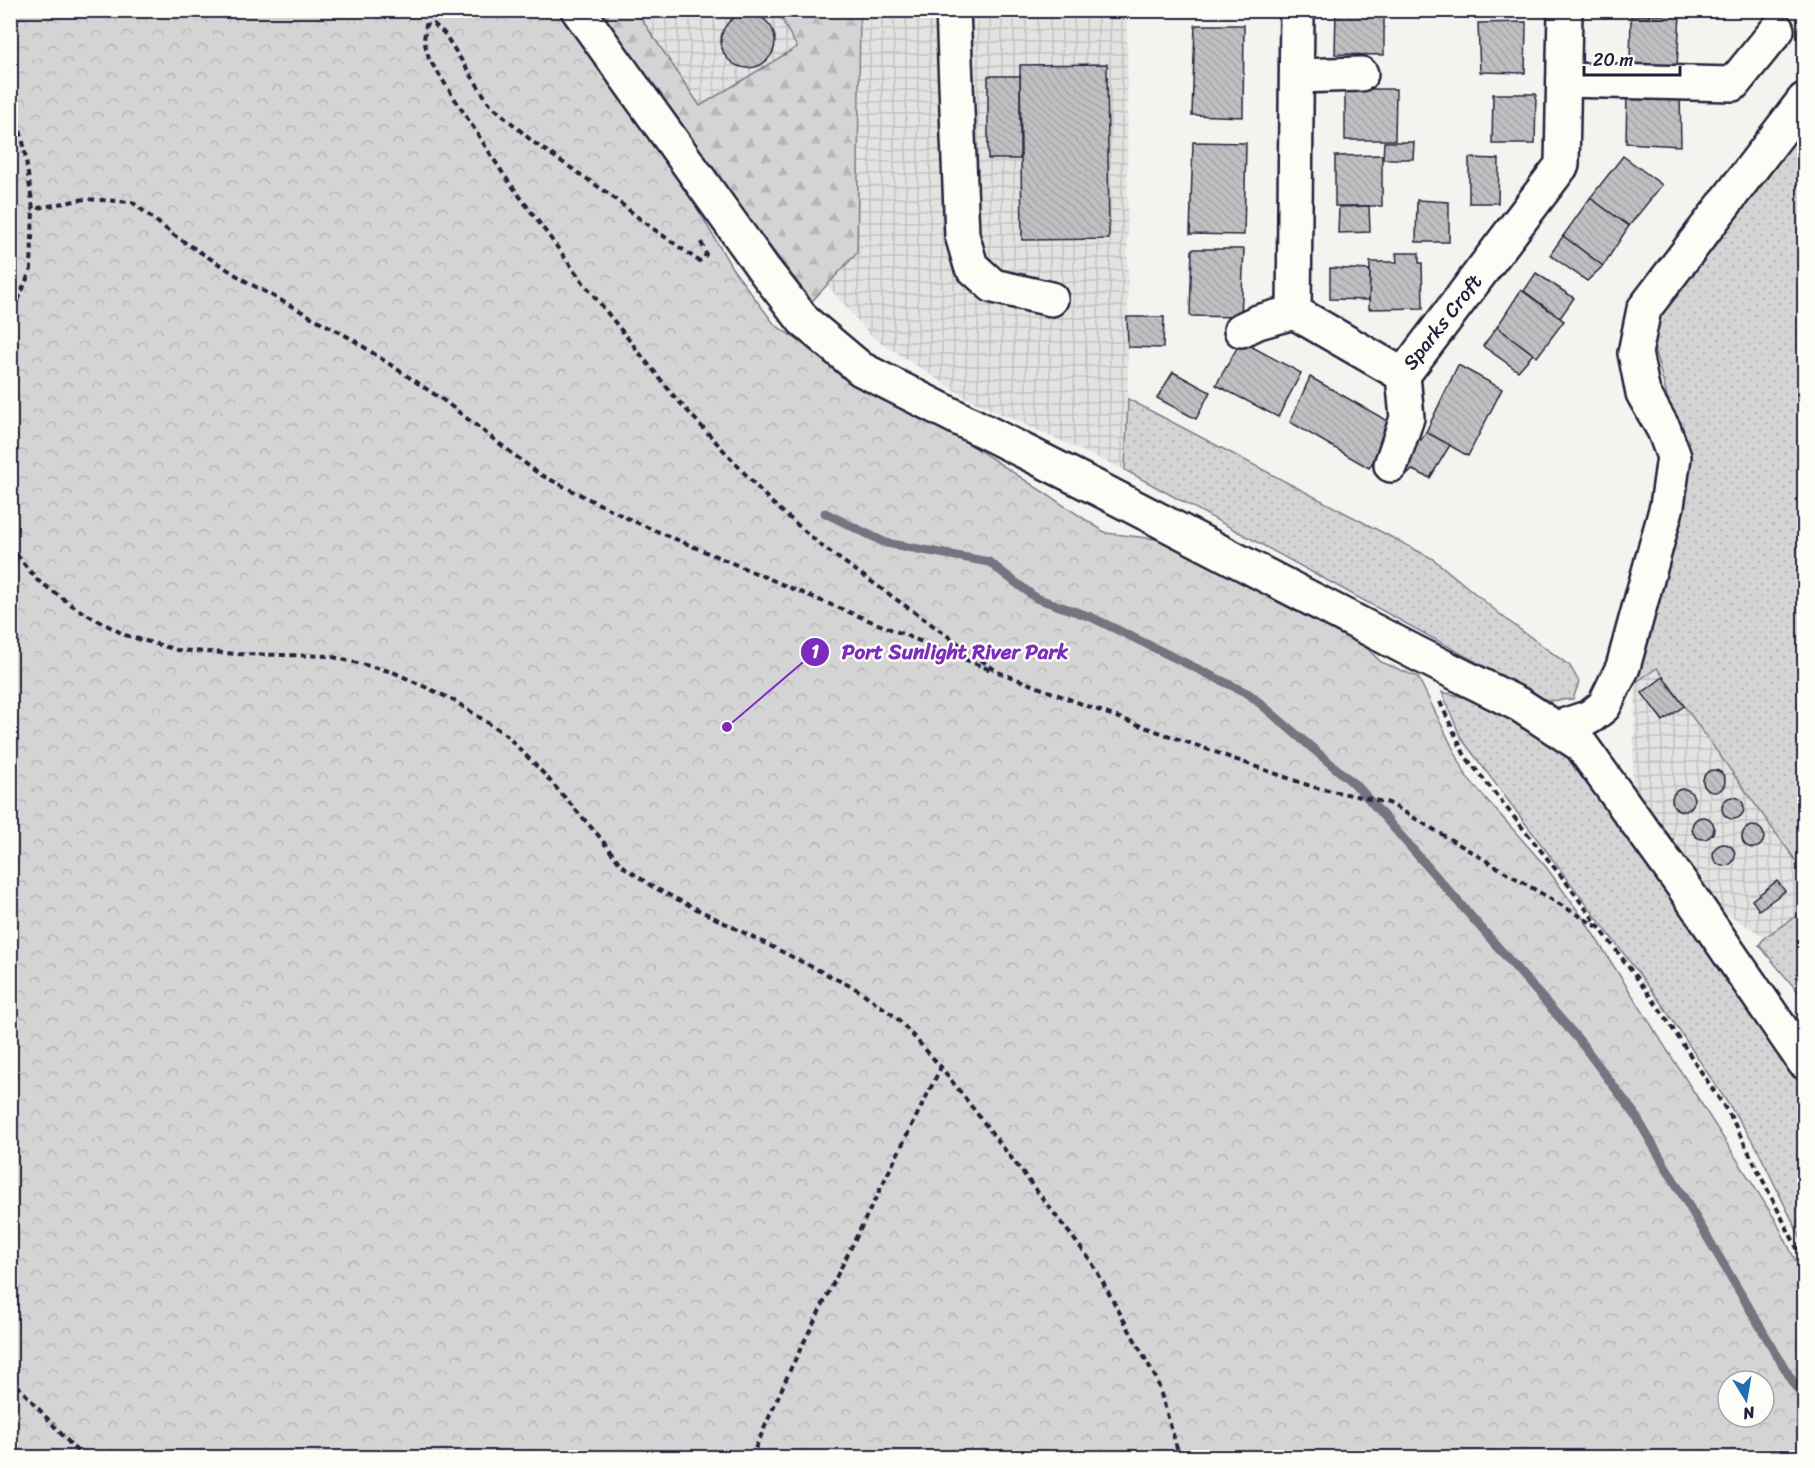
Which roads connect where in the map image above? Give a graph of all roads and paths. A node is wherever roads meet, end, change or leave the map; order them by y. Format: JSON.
{"nodes":[{"id":1,"x":578,"y":10,"type":"edge"},
{"id":2,"x":953,"y":10,"type":"edge"},
{"id":3,"x":1297,"y":10,"type":"edge"},
{"id":4,"x":1565,"y":10,"type":"edge"},
{"id":5,"x":1777,"y":30,"type":"dead end"},
{"id":6,"x":1361,"y":74,"type":"dead end"},
{"id":7,"x":1297,"y":76,"type":"junction"},
{"id":8,"x":1564,"y":80,"type":"junction"},
{"id":9,"x":10,"y":90,"type":"edge"},
{"id":10,"x":1804,"y":100,"type":"edge"},
{"id":11,"x":33,"y":209,"type":"junction"},
{"id":12,"x":697,"y":236,"type":"dead end"},
{"id":13,"x":1051,"y":299,"type":"dead end"},
{"id":14,"x":1294,"y":312,"type":"junction"},
{"id":15,"x":10,"y":320,"type":"edge"},
{"id":16,"x":1241,"y":330,"type":"dead end"},
{"id":17,"x":1403,"y":375,"type":"junction"},
{"id":18,"x":1391,"y":465,"type":"dead end"},
{"id":19,"x":10,"y":546,"type":"edge"},
{"id":20,"x":1418,"y":654,"type":"junction"},
{"id":21,"x":998,"y":672,"type":"junction"},
{"id":22,"x":1557,"y":728,"type":"junction"},
{"id":23,"x":1598,"y":927,"type":"junction"},
{"id":24,"x":1804,"y":1062,"type":"edge"},
{"id":25,"x":941,"y":1067,"type":"junction"},
{"id":26,"x":1804,"y":1262,"type":"edge"},
{"id":27,"x":10,"y":1377,"type":"edge"},
{"id":28,"x":83,"y":1458,"type":"edge"},
{"id":29,"x":751,"y":1458,"type":"edge"},
{"id":30,"x":1180,"y":1458,"type":"edge"}],
"edges":[{"from":1,"to":20,"type":"street"},
{"from":2,"to":13,"type":"street"},
{"from":3,"to":7,"type":"street"},
{"from":4,"to":8,"type":"street","name":"Sparks Croft"},
{"from":5,"to":8,"type":"street"},
{"from":6,"to":7,"type":"street"},
{"from":7,"to":14,"type":"street"},
{"from":8,"to":17,"type":"street","name":"Sparks Croft"},
{"from":9,"to":11,"type":"path"},
{"from":10,"to":22,"type":"street"},
{"from":11,"to":15,"type":"path"},
{"from":11,"to":21,"type":"path"},
{"from":12,"to":21,"type":"path"},
{"from":14,"to":16,"type":"street"},
{"from":14,"to":17,"type":"street","name":"Sparks Croft"},
{"from":17,"to":18,"type":"street"},
{"from":19,"to":25,"type":"path"},
{"from":20,"to":22,"type":"street"},
{"from":20,"to":23,"type":"path"},
{"from":21,"to":23,"type":"path"},
{"from":22,"to":24,"type":"street"},
{"from":23,"to":26,"type":"path"},
{"from":25,"to":29,"type":"path"},
{"from":25,"to":30,"type":"path"},
{"from":27,"to":28,"type":"path"}]}
